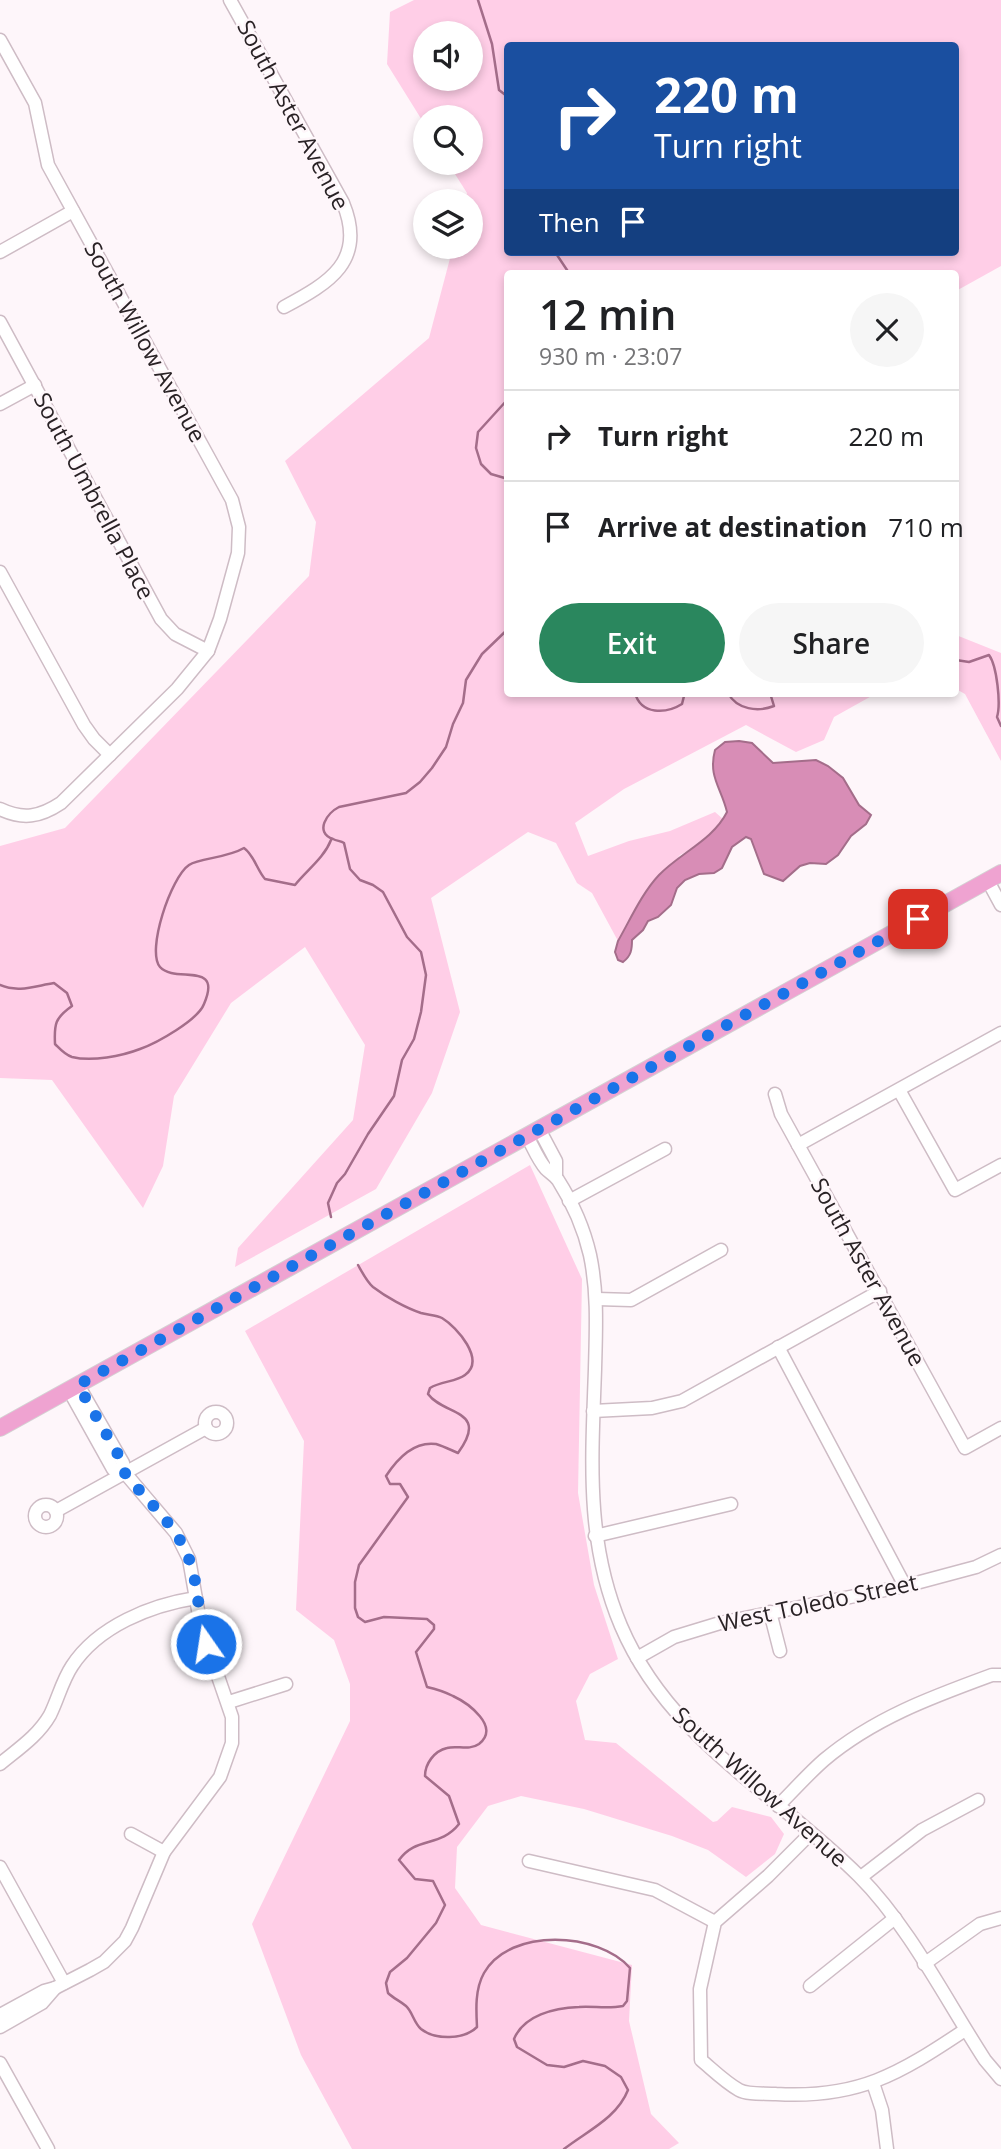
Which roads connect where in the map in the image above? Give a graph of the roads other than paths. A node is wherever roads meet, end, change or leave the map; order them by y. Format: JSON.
{"nodes":[{"id":1,"x":230,"y":0,"type":"edge"},
{"id":2,"x":0,"y":40,"type":"edge"},
{"id":3,"x":74,"y":212,"type":"junction"},
{"id":4,"x":0,"y":252,"type":"edge"},
{"id":5,"x":284,"y":307,"type":"dead end"},
{"id":6,"x":0,"y":322,"type":"edge"},
{"id":7,"x":35,"y":385,"type":"junction"},
{"id":8,"x":0,"y":404,"type":"edge"},
{"id":9,"x":0,"y":572,"type":"edge"},
{"id":10,"x":208,"y":651,"type":"junction"},
{"id":11,"x":110,"y":755,"type":"junction"},
{"id":12,"x":0,"y":809,"type":"edge"},
{"id":13,"x":996,"y":879,"type":"edge"},
{"id":14,"x":1001,"y":905,"type":"edge"},
{"id":15,"x":1001,"y":1033,"type":"edge"},
{"id":16,"x":899,"y":1090,"type":"junction"},
{"id":17,"x":775,"y":1094,"type":"dead end"},
{"id":18,"x":533,"y":1133,"type":"junction"},
{"id":19,"x":798,"y":1145,"type":"junction"},
{"id":20,"x":665,"y":1149,"type":"dead end"},
{"id":21,"x":1001,"y":1165,"type":"edge"},
{"id":22,"x":569,"y":1201,"type":"junction"},
{"id":23,"x":721,"y":1250,"type":"dead end"},
{"id":24,"x":880,"y":1291,"type":"junction"},
{"id":25,"x":597,"y":1299,"type":"junction"},
{"id":26,"x":778,"y":1347,"type":"junction"},
{"id":27,"x":74,"y":1387,"type":"junction"},
{"id":28,"x":593,"y":1411,"type":"junction"},
{"id":29,"x":0,"y":1428,"type":"edge"},
{"id":30,"x":206,"y":1428,"type":"dead end"},
{"id":31,"x":1001,"y":1428,"type":"edge"},
{"id":32,"x":125,"y":1473,"type":"junction"},
{"id":33,"x":731,"y":1503,"type":"dead end"},
{"id":34,"x":56,"y":1511,"type":"dead end"},
{"id":35,"x":595,"y":1535,"type":"junction"},
{"id":36,"x":1001,"y":1555,"type":"edge"},
{"id":37,"x":905,"y":1586,"type":"junction"},
{"id":38,"x":196,"y":1598,"type":"junction"},
{"id":39,"x":770,"y":1612,"type":"junction"},
{"id":40,"x":780,"y":1651,"type":"dead end"},
{"id":41,"x":637,"y":1658,"type":"junction"},
{"id":42,"x":997,"y":1675,"type":"edge"},
{"id":43,"x":286,"y":1684,"type":"dead end"},
{"id":44,"x":229,"y":1702,"type":"junction"},
{"id":45,"x":0,"y":1764,"type":"edge"},
{"id":46,"x":978,"y":1800,"type":"dead end"},
{"id":47,"x":778,"y":1806,"type":"junction"},
{"id":48,"x":811,"y":1833,"type":"junction"},
{"id":49,"x":131,"y":1834,"type":"dead end"},
{"id":50,"x":164,"y":1853,"type":"junction"},
{"id":51,"x":529,"y":1861,"type":"dead end"},
{"id":52,"x":0,"y":1867,"type":"edge"},
{"id":53,"x":861,"y":1877,"type":"junction"},
{"id":54,"x":895,"y":1918,"type":"junction"},
{"id":55,"x":1001,"y":1918,"type":"edge"},
{"id":56,"x":715,"y":1922,"type":"junction"},
{"id":57,"x":924,"y":1964,"type":"junction"},
{"id":58,"x":60,"y":1986,"type":"junction"},
{"id":59,"x":810,"y":1986,"type":"dead end"},
{"id":60,"x":0,"y":2015,"type":"edge"},
{"id":61,"x":0,"y":2027,"type":"edge"},
{"id":62,"x":965,"y":2030,"type":"junction"},
{"id":63,"x":0,"y":2063,"type":"edge"},
{"id":64,"x":1001,"y":2080,"type":"edge"},
{"id":65,"x":873,"y":2083,"type":"junction"},
{"id":66,"x":48,"y":2149,"type":"edge"},
{"id":67,"x":887,"y":2149,"type":"edge"}],
"edges":[{"from":1,"to":5,"type":"street","name":"South Aster Avenue"},
{"from":2,"to":3,"type":"street","name":"South Willow Avenue"},
{"from":3,"to":4,"type":"street"},
{"from":3,"to":10,"type":"street","name":"South Willow Avenue"},
{"from":6,"to":7,"type":"street","name":"South Umbrella Place"},
{"from":7,"to":8,"type":"street"},
{"from":7,"to":10,"type":"street","name":"South Umbrella Place"},
{"from":9,"to":11,"type":"street"},
{"from":10,"to":11,"type":"street","name":"South Willow Avenue"},
{"from":11,"to":12,"type":"street","name":"South Willow Avenue"},
{"from":13,"to":14,"type":"street"},
{"from":13,"to":18,"type":"main road"},
{"from":15,"to":16,"type":"street"},
{"from":16,"to":19,"type":"street"},
{"from":16,"to":21,"type":"street"},
{"from":17,"to":19,"type":"street","name":"South Aster Avenue"},
{"from":18,"to":22,"type":"street","name":"South Willow Avenue"},
{"from":18,"to":27,"type":"main road"},
{"from":19,"to":24,"type":"street","name":"South Aster Avenue"},
{"from":20,"to":22,"type":"street"},
{"from":22,"to":25,"type":"street","name":"South Willow Avenue"},
{"from":23,"to":25,"type":"street"},
{"from":24,"to":26,"type":"street"},
{"from":24,"to":31,"type":"street","name":"South Aster Avenue"},
{"from":25,"to":28,"type":"street","name":"South Willow Avenue"},
{"from":26,"to":28,"type":"street"},
{"from":26,"to":37,"type":"street"},
{"from":27,"to":29,"type":"main road"},
{"from":27,"to":32,"type":"street"},
{"from":28,"to":35,"type":"street","name":"South Willow Avenue"},
{"from":30,"to":32,"type":"street"},
{"from":32,"to":34,"type":"street"},
{"from":32,"to":38,"type":"street"},
{"from":33,"to":35,"type":"street"},
{"from":35,"to":41,"type":"street","name":"South Willow Avenue"},
{"from":36,"to":37,"type":"street","name":"West Toledo Street"},
{"from":37,"to":39,"type":"street","name":"West Toledo Street"},
{"from":38,"to":44,"type":"street"},
{"from":38,"to":45,"type":"street"},
{"from":39,"to":40,"type":"street"},
{"from":39,"to":41,"type":"street","name":"West Toledo Street"},
{"from":41,"to":47,"type":"street","name":"South Willow Avenue"},
{"from":42,"to":47,"type":"street"},
{"from":43,"to":44,"type":"street"},
{"from":44,"to":50,"type":"street"},
{"from":46,"to":53,"type":"street"},
{"from":47,"to":48,"type":"street","name":"South Willow Avenue"},
{"from":48,"to":53,"type":"street","name":"South Willow Avenue"},
{"from":48,"to":56,"type":"street"},
{"from":49,"to":50,"type":"street"},
{"from":50,"to":58,"type":"street"},
{"from":51,"to":56,"type":"street"},
{"from":52,"to":58,"type":"street"},
{"from":53,"to":54,"type":"street","name":"South Willow Avenue"},
{"from":54,"to":57,"type":"street","name":"South Willow Avenue"},
{"from":54,"to":59,"type":"street"},
{"from":55,"to":57,"type":"street"},
{"from":56,"to":65,"type":"street"},
{"from":57,"to":62,"type":"street","name":"South Willow Avenue"},
{"from":58,"to":60,"type":"street"},
{"from":58,"to":61,"type":"street"},
{"from":62,"to":64,"type":"street","name":"South Willow Avenue"},
{"from":62,"to":65,"type":"street"},
{"from":63,"to":66,"type":"street"},
{"from":65,"to":67,"type":"street"}]}
